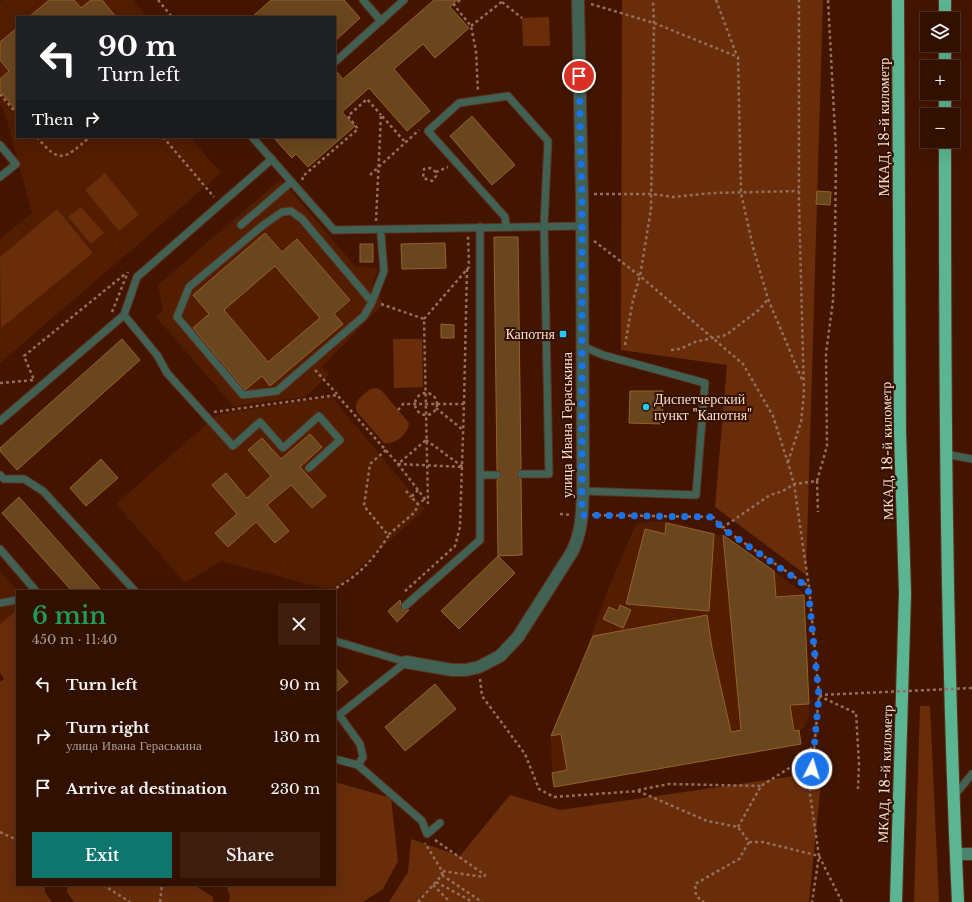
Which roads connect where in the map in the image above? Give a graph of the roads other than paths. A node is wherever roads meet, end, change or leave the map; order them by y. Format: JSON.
{"nodes":[{"id":1,"x":363,"y":0,"type":"edge"},
{"id":2,"x":404,"y":0,"type":"edge"},
{"id":3,"x":578,"y":0,"type":"edge"},
{"id":4,"x":898,"y":0,"type":"edge"},
{"id":5,"x":945,"y":0,"type":"edge"},
{"id":6,"x":945,"y":12,"type":"edge"},
{"id":7,"x":381,"y":21,"type":"junction"},
{"id":8,"x":336,"y":61,"type":"edge"},
{"id":9,"x":253,"y":138,"type":"edge"},
{"id":10,"x":0,"y":145,"type":"edge"},
{"id":11,"x":945,"y":148,"type":"edge"},
{"id":12,"x":272,"y":159,"type":"junction"},
{"id":13,"x":0,"y":177,"type":"edge"},
{"id":14,"x":292,"y":182,"type":"junction"},
{"id":15,"x":241,"y":225,"type":"dead end"},
{"id":16,"x":544,"y":225,"type":"junction"},
{"id":17,"x":506,"y":226,"type":"junction"},
{"id":18,"x":582,"y":226,"type":"junction"},
{"id":19,"x":480,"y":227,"type":"junction"},
{"id":20,"x":381,"y":235,"type":"dead end"},
{"id":21,"x":372,"y":302,"type":"junction"},
{"id":22,"x":124,"y":315,"type":"junction"},
{"id":23,"x":582,"y":346,"type":"junction"},
{"id":24,"x":0,"y":421,"type":"edge"},
{"id":25,"x":945,"y":454,"type":"junction"},
{"id":26,"x":972,"y":459,"type":"edge"},
{"id":27,"x":309,"y":468,"type":"dead end"},
{"id":28,"x":521,"y":474,"type":"dead end"},
{"id":29,"x":480,"y":475,"type":"junction"},
{"id":30,"x":497,"y":475,"type":"dead end"},
{"id":31,"x":1,"y":478,"type":"edge"},
{"id":32,"x":583,"y":491,"type":"junction"},
{"id":33,"x":0,"y":549,"type":"edge"},
{"id":34,"x":32,"y":590,"type":"edge"},
{"id":35,"x":134,"y":590,"type":"edge"},
{"id":36,"x":16,"y":600,"type":"edge"},
{"id":37,"x":0,"y":603,"type":"edge"},
{"id":38,"x":405,"y":606,"type":"dead end"},
{"id":39,"x":336,"y":641,"type":"edge"},
{"id":40,"x":406,"y":662,"type":"junction"},
{"id":41,"x":336,"y":759,"type":"edge"},
{"id":42,"x":358,"y":765,"type":"junction"},
{"id":43,"x":972,"y":774,"type":"edge"},
{"id":44,"x":954,"y":796,"type":"junction"},
{"id":45,"x":440,"y":823,"type":"dead end"},
{"id":46,"x":956,"y":854,"type":"junction"},
{"id":47,"x":972,"y":854,"type":"edge"},
{"id":48,"x":896,"y":902,"type":"edge"},
{"id":49,"x":958,"y":902,"type":"edge"}],
"edges":[{"from":1,"to":7,"type":"lane"},
{"from":2,"to":7,"type":"lane"},
{"from":3,"to":18,"type":"street","name":"улица Ивана Гераськина"},
{"from":4,"to":48,"type":"highway","name":"МКАД, 18-й километр"},
{"from":5,"to":6,"type":"highway"},
{"from":7,"to":8,"type":"lane"},
{"from":9,"to":12,"type":"lane"},
{"from":10,"to":13,"type":"lane"},
{"from":11,"to":25,"type":"highway"},
{"from":12,"to":14,"type":"lane"},
{"from":12,"to":22,"type":"lane"},
{"from":14,"to":15,"type":"lane"},
{"from":14,"to":19,"type":"lane"},
{"from":16,"to":17,"type":"lane"},
{"from":16,"to":17,"type":"lane"},
{"from":16,"to":18,"type":"lane"},
{"from":16,"to":28,"type":"lane"},
{"from":17,"to":19,"type":"lane"},
{"from":18,"to":23,"type":"street","name":"улица Ивана Гераськина"},
{"from":19,"to":29,"type":"lane"},
{"from":20,"to":21,"type":"lane"},
{"from":21,"to":21,"type":"lane"},
{"from":22,"to":24,"type":"lane"},
{"from":22,"to":27,"type":"lane"},
{"from":23,"to":32,"type":"street","name":"улица Ивана Гераськина"},
{"from":23,"to":32,"type":"lane"},
{"from":25,"to":26,"type":"lane"},
{"from":25,"to":44,"type":"highway"},
{"from":29,"to":30,"type":"lane"},
{"from":29,"to":38,"type":"lane"},
{"from":31,"to":35,"type":"lane"},
{"from":32,"to":40,"type":"street","name":"улица Ивана Гераськина"},
{"from":33,"to":34,"type":"lane"},
{"from":36,"to":37,"type":"lane"},
{"from":39,"to":40,"type":"lane"},
{"from":40,"to":42,"type":"lane"},
{"from":41,"to":42,"type":"lane"},
{"from":42,"to":45,"type":"lane"},
{"from":43,"to":44,"type":"lane"},
{"from":44,"to":46,"type":"highway"},
{"from":46,"to":47,"type":"street"},
{"from":46,"to":49,"type":"highway"}]}
